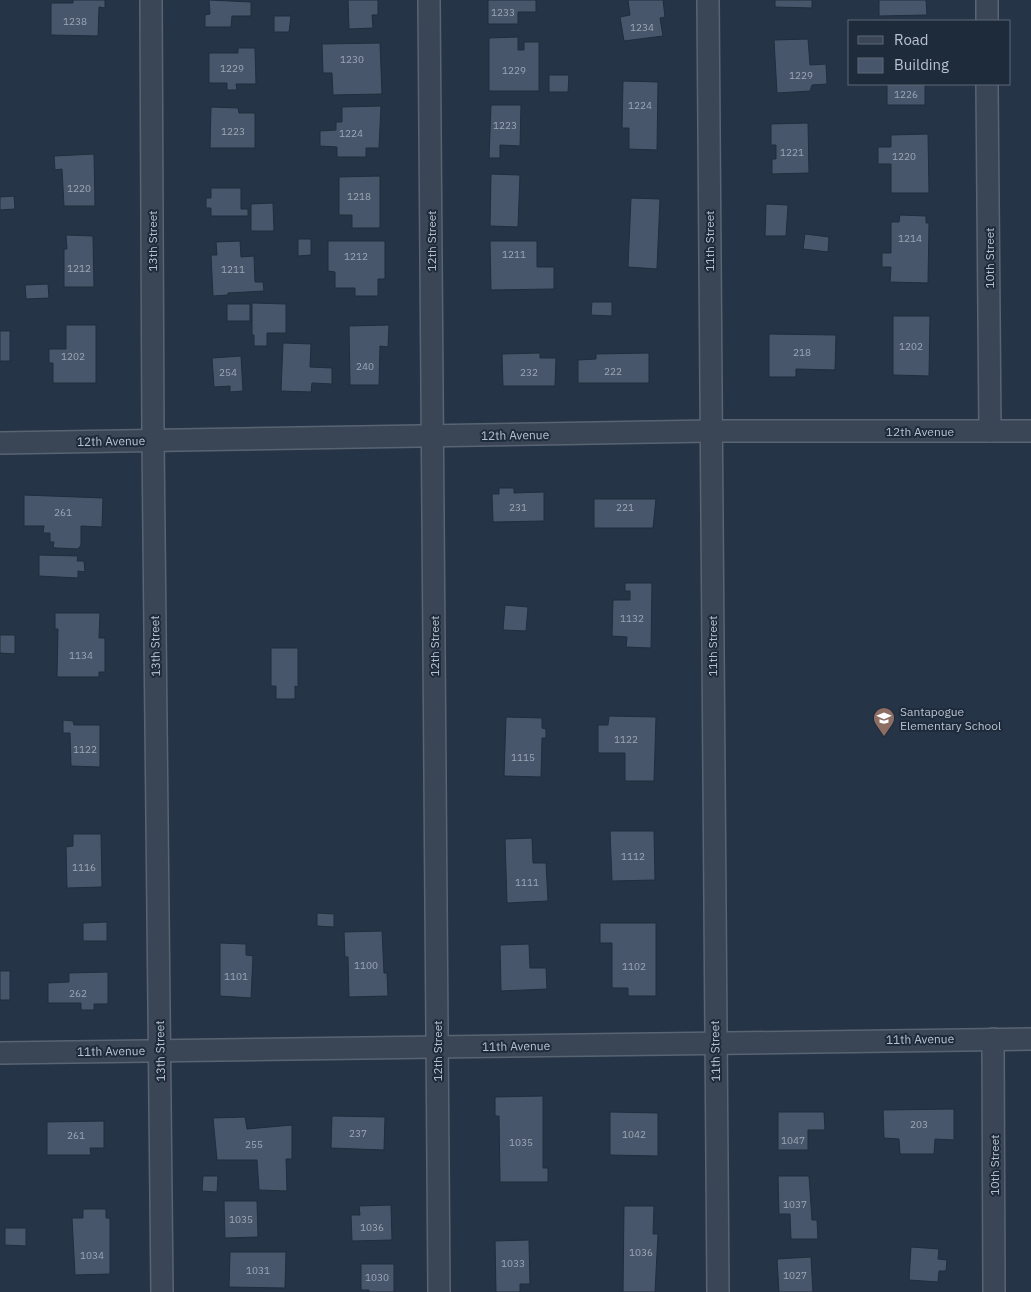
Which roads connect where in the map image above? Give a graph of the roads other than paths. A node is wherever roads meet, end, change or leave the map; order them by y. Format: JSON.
{"nodes":[{"id":1,"x":151,"y":0,"type":"edge"},
{"id":2,"x":429,"y":0,"type":"edge"},
{"id":3,"x":708,"y":0,"type":"edge"},
{"id":4,"x":987,"y":0,"type":"edge"},
{"id":5,"x":987,"y":20,"type":"edge"},
{"id":6,"x":988,"y":85,"type":"edge"},
{"id":7,"x":1031,"y":431,"type":"edge"},
{"id":8,"x":710,"y":432,"type":"junction"},
{"id":9,"x":990,"y":432,"type":"junction"},
{"id":10,"x":433,"y":437,"type":"junction"},
{"id":11,"x":153,"y":440,"type":"junction"},
{"id":12,"x":0,"y":443,"type":"edge"},
{"id":13,"x":993,"y":1039,"type":"junction"},
{"id":14,"x":1031,"y":1039,"type":"edge"},
{"id":15,"x":715,"y":1042,"type":"junction"},
{"id":16,"x":437,"y":1047,"type":"junction"},
{"id":17,"x":160,"y":1051,"type":"junction"},
{"id":18,"x":0,"y":1053,"type":"edge"},
{"id":19,"x":162,"y":1292,"type":"edge"},
{"id":20,"x":439,"y":1292,"type":"edge"},
{"id":21,"x":718,"y":1292,"type":"edge"},
{"id":22,"x":994,"y":1292,"type":"edge"}],
"edges":[{"from":1,"to":11,"type":"street","name":"13th Street"},
{"from":2,"to":10,"type":"street","name":"12th Street"},
{"from":3,"to":8,"type":"street","name":"11th Street"},
{"from":4,"to":5,"type":"street"},
{"from":6,"to":9,"type":"street","name":"10th Street"},
{"from":7,"to":9,"type":"street","name":"12th Avenue"},
{"from":8,"to":9,"type":"street","name":"12th Avenue"},
{"from":8,"to":10,"type":"street","name":"12th Avenue"},
{"from":8,"to":15,"type":"street","name":"11th Street"},
{"from":10,"to":11,"type":"street","name":"12th Avenue"},
{"from":10,"to":16,"type":"street","name":"12th Street"},
{"from":11,"to":12,"type":"street","name":"12th Avenue"},
{"from":11,"to":17,"type":"street","name":"13th Street"},
{"from":13,"to":14,"type":"street","name":"11th Avenue"},
{"from":13,"to":15,"type":"street","name":"11th Avenue"},
{"from":13,"to":22,"type":"street","name":"10th Street"},
{"from":15,"to":16,"type":"street","name":"11th Avenue"},
{"from":15,"to":21,"type":"street","name":"11th Street"},
{"from":16,"to":17,"type":"street","name":"11th Avenue"},
{"from":16,"to":20,"type":"street","name":"12th Street"},
{"from":17,"to":18,"type":"street","name":"11th Avenue"},
{"from":17,"to":19,"type":"street","name":"13th Street"}]}
